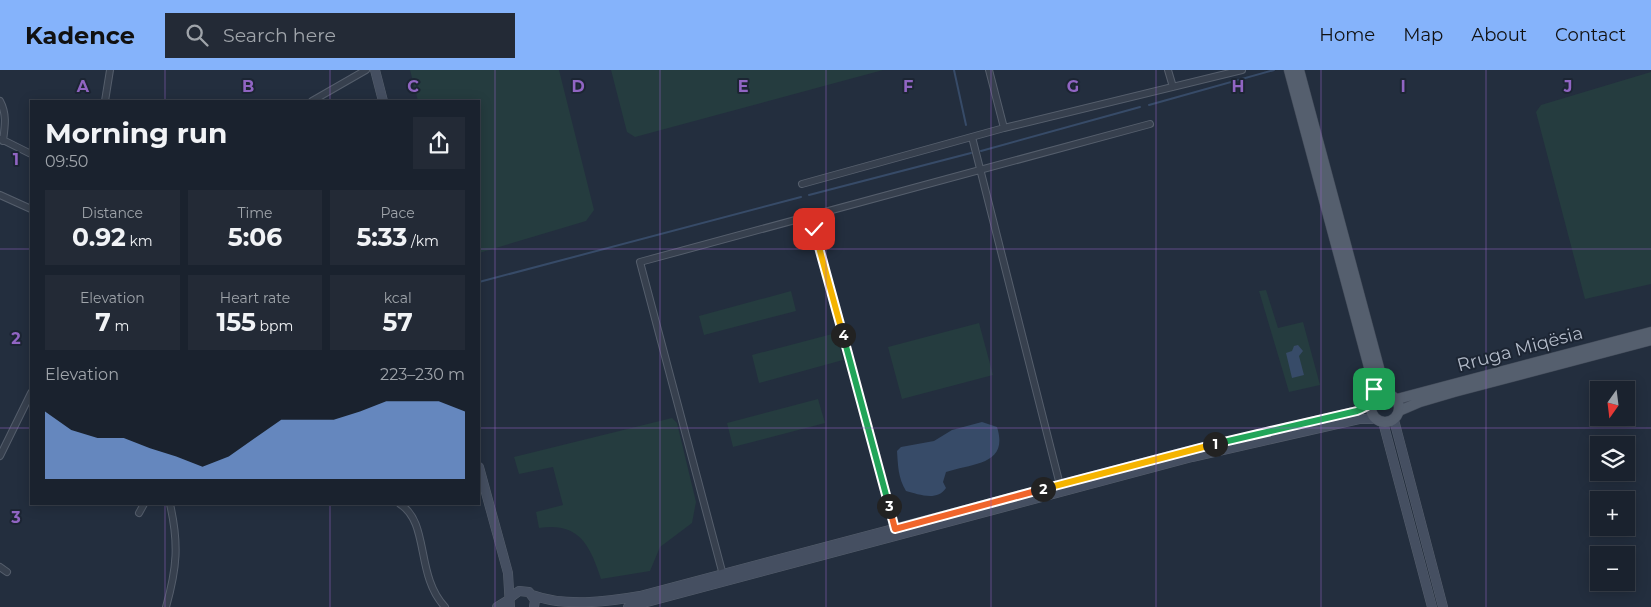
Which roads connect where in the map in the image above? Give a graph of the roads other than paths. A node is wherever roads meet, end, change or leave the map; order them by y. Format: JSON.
{"nodes":[{"id":1,"x":110,"y":70,"type":"edge"},
{"id":2,"x":366,"y":70,"type":"edge"},
{"id":3,"x":375,"y":70,"type":"edge"},
{"id":4,"x":989,"y":70,"type":"edge"},
{"id":5,"x":1168,"y":70,"type":"edge"},
{"id":6,"x":1242,"y":70,"type":"edge"},
{"id":7,"x":1289,"y":70,"type":"edge"},
{"id":8,"x":1299,"y":70,"type":"edge"},
{"id":9,"x":1173,"y":87,"type":"junction"},
{"id":10,"x":105,"y":100,"type":"edge"},
{"id":11,"x":314,"y":100,"type":"edge"},
{"id":12,"x":383,"y":100,"type":"edge"},
{"id":13,"x":0,"y":101,"type":"edge"},
{"id":14,"x":1150,"y":124,"type":"dead end"},
{"id":15,"x":1004,"y":128,"type":"junction"},
{"id":16,"x":972,"y":137,"type":"junction"},
{"id":17,"x":1,"y":140,"type":"edge"},
{"id":18,"x":30,"y":154,"type":"edge"},
{"id":19,"x":980,"y":169,"type":"junction"},
{"id":20,"x":802,"y":184,"type":"dead end"},
{"id":21,"x":0,"y":195,"type":"edge"},
{"id":22,"x":30,"y":209,"type":"edge"},
{"id":23,"x":810,"y":216,"type":"junction"},
{"id":24,"x":1651,"y":332,"type":"edge"},
{"id":25,"x":1651,"y":340,"type":"edge"},
{"id":26,"x":30,"y":395,"type":"edge"},
{"id":27,"x":1393,"y":397,"type":"junction"},
{"id":28,"x":1373,"y":402,"type":"junction"},
{"id":29,"x":1388,"y":418,"type":"junction"},
{"id":30,"x":0,"y":456,"type":"edge"},
{"id":31,"x":480,"y":471,"type":"edge"},
{"id":32,"x":1060,"y":485,"type":"junction"},
{"id":33,"x":143,"y":505,"type":"edge"},
{"id":34,"x":170,"y":505,"type":"edge"},
{"id":35,"x":401,"y":505,"type":"edge"},
{"id":36,"x":139,"y":513,"type":"dead end"},
{"id":37,"x":895,"y":529,"type":"junction"},
{"id":38,"x":0,"y":567,"type":"edge"},
{"id":39,"x":8,"y":572,"type":"dead end"},
{"id":40,"x":508,"y":573,"type":"junction"},
{"id":41,"x":723,"y":575,"type":"junction"},
{"id":42,"x":524,"y":590,"type":"junction"},
{"id":43,"x":532,"y":595,"type":"junction"},
{"id":44,"x":510,"y":601,"type":"edge"},
{"id":45,"x":166,"y":607,"type":"edge"},
{"id":46,"x":445,"y":607,"type":"edge"},
{"id":47,"x":498,"y":607,"type":"edge"},
{"id":48,"x":534,"y":607,"type":"edge"},
{"id":49,"x":628,"y":607,"type":"edge"},
{"id":50,"x":1432,"y":607,"type":"edge"},
{"id":51,"x":1443,"y":607,"type":"edge"}],
"edges":[{"from":1,"to":10,"type":"street"},
{"from":2,"to":11,"type":"street"},
{"from":3,"to":12,"type":"street"},
{"from":4,"to":15,"type":"street"},
{"from":5,"to":9,"type":"street"},
{"from":6,"to":9,"type":"street"},
{"from":7,"to":28,"type":"main road"},
{"from":8,"to":27,"type":"main road"},
{"from":9,"to":15,"type":"street"},
{"from":13,"to":17,"type":"street"},
{"from":14,"to":19,"type":"street"},
{"from":15,"to":16,"type":"street"},
{"from":16,"to":19,"type":"street"},
{"from":16,"to":20,"type":"street"},
{"from":17,"to":18,"type":"street"},
{"from":19,"to":23,"type":"street"},
{"from":19,"to":32,"type":"street"},
{"from":21,"to":22,"type":"street"},
{"from":23,"to":37,"type":"street"},
{"from":23,"to":41,"type":"street"},
{"from":24,"to":27,"type":"main road","name":"Rruga Miqësia"},
{"from":25,"to":29,"type":"main road","name":"Rruga Miqësia"},
{"from":26,"to":30,"type":"street"},
{"from":27,"to":28,"type":"main road","name":"Rruga Miqësia"},
{"from":27,"to":29,"type":"main road"},
{"from":28,"to":29,"type":"main road"},
{"from":28,"to":32,"type":"street"},
{"from":29,"to":49,"type":"street"},
{"from":29,"to":50,"type":"street"},
{"from":29,"to":51,"type":"street"},
{"from":31,"to":40,"type":"street"},
{"from":32,"to":37,"type":"street"},
{"from":33,"to":36,"type":"street"},
{"from":34,"to":45,"type":"street"},
{"from":35,"to":46,"type":"street"},
{"from":37,"to":41,"type":"street"},
{"from":38,"to":39,"type":"street"},
{"from":40,"to":42,"type":"street"},
{"from":40,"to":44,"type":"street"},
{"from":41,"to":43,"type":"street"},
{"from":42,"to":43,"type":"street"},
{"from":42,"to":44,"type":"street"},
{"from":43,"to":48,"type":"street"},
{"from":44,"to":47,"type":"street"}]}
